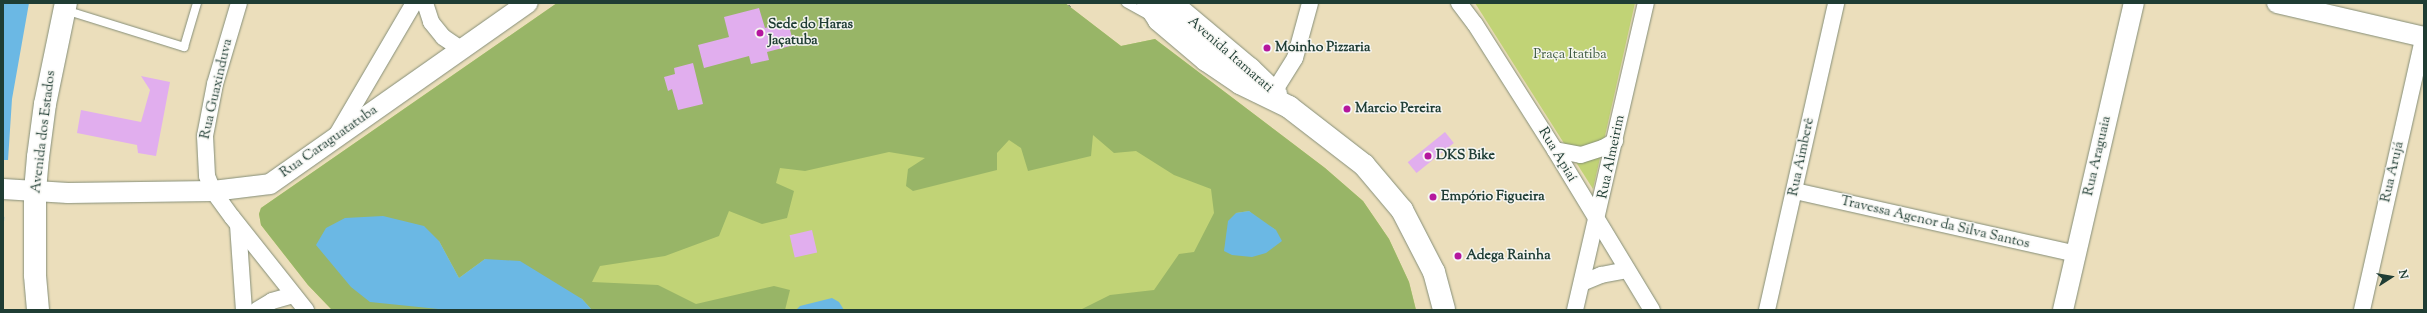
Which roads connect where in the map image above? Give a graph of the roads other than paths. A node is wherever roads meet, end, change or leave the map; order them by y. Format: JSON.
{"nodes":[{"id":1,"x":197,"y":3,"type":"edge"},
{"id":2,"x":239,"y":3,"type":"edge"},
{"id":3,"x":414,"y":3,"type":"edge"},
{"id":4,"x":425,"y":3,"type":"edge"},
{"id":5,"x":528,"y":3,"type":"edge"},
{"id":6,"x":1126,"y":3,"type":"edge"},
{"id":7,"x":1310,"y":3,"type":"edge"},
{"id":8,"x":1459,"y":3,"type":"edge"},
{"id":9,"x":1646,"y":3,"type":"edge"},
{"id":10,"x":1836,"y":3,"type":"edge"},
{"id":11,"x":2134,"y":3,"type":"edge"},
{"id":12,"x":2277,"y":3,"type":"edge"},
{"id":13,"x":65,"y":7,"type":"edge"},
{"id":14,"x":1159,"y":9,"type":"edge"},
{"id":15,"x":2424,"y":36,"type":"edge"},
{"id":16,"x":462,"y":50,"type":"junction"},
{"id":17,"x":1272,"y":95,"type":"junction"},
{"id":18,"x":335,"y":139,"type":"junction"},
{"id":19,"x":1615,"y":141,"type":"junction"},
{"id":20,"x":1555,"y":150,"type":"junction"},
{"id":21,"x":18,"y":190,"type":"edge"},
{"id":22,"x":213,"y":191,"type":"junction"},
{"id":23,"x":1795,"y":191,"type":"junction"},
{"id":24,"x":1597,"y":221,"type":"junction"},
{"id":25,"x":238,"y":224,"type":"junction"},
{"id":26,"x":2076,"y":254,"type":"junction"},
{"id":27,"x":1627,"y":270,"type":"junction"},
{"id":28,"x":1582,"y":283,"type":"junction"},
{"id":29,"x":294,"y":295,"type":"junction"},
{"id":30,"x":38,"y":310,"type":"edge"},
{"id":31,"x":244,"y":310,"type":"edge"},
{"id":32,"x":257,"y":310,"type":"edge"},
{"id":33,"x":306,"y":310,"type":"edge"},
{"id":34,"x":1444,"y":310,"type":"edge"},
{"id":35,"x":1575,"y":310,"type":"edge"},
{"id":36,"x":1652,"y":310,"type":"edge"},
{"id":37,"x":1767,"y":310,"type":"edge"},
{"id":38,"x":2063,"y":310,"type":"edge"},
{"id":39,"x":2362,"y":310,"type":"edge"}],
"edges":[{"from":1,"to":13,"type":"lane"},
{"from":2,"to":22,"type":"street","name":"Rua Guaxinduva"},
{"from":3,"to":18,"type":"street"},
{"from":4,"to":16,"type":"street"},
{"from":5,"to":16,"type":"street","name":"Rua Caraguatatuba"},
{"from":6,"to":14,"type":"lane"},
{"from":7,"to":17,"type":"street"},
{"from":8,"to":20,"type":"street","name":"Rua Apiaí"},
{"from":9,"to":19,"type":"street","name":"Rua Almeirim"},
{"from":10,"to":23,"type":"street","name":"Rua Aimberê"},
{"from":11,"to":26,"type":"street","name":"Rua Araguaia"},
{"from":12,"to":15,"type":"street"},
{"from":13,"to":21,"type":"main road","name":"Avenida dos Estados"},
{"from":14,"to":17,"type":"main road","name":"Avenida Itamarati"},
{"from":15,"to":39,"type":"street","name":"Rua Arujá"},
{"from":16,"to":18,"type":"street","name":"Rua Caraguatatuba"},
{"from":17,"to":34,"type":"main road","name":"Avenida Itamarati"},
{"from":18,"to":22,"type":"street","name":"Rua Caraguatatuba"},
{"from":19,"to":20,"type":"street"},
{"from":19,"to":24,"type":"street","name":"Rua Almeirim"},
{"from":20,"to":24,"type":"street","name":"Rua Apiaí"},
{"from":21,"to":22,"type":"street","name":"Rua Caraguatatuba"},
{"from":21,"to":30,"type":"main road","name":"Avenida dos Estados"},
{"from":22,"to":25,"type":"street","name":"Rua Guaxinduva"},
{"from":23,"to":26,"type":"street","name":"Travessa Agenor da Silva Santos"},
{"from":23,"to":37,"type":"street","name":"Rua Aimberê"},
{"from":24,"to":27,"type":"street","name":"Rua Apiaí"},
{"from":24,"to":28,"type":"street","name":"Rua Almeirim"},
{"from":25,"to":29,"type":"street","name":"Rua Guaxinduva"},
{"from":25,"to":31,"type":"street"},
{"from":26,"to":38,"type":"street","name":"Rua Araguaia"},
{"from":27,"to":28,"type":"street"},
{"from":27,"to":36,"type":"street","name":"Rua Apiaí"},
{"from":28,"to":35,"type":"street","name":"Rua Almeirim"},
{"from":29,"to":32,"type":"street"},
{"from":29,"to":33,"type":"street","name":"Rua Guaxinduva"}]}
